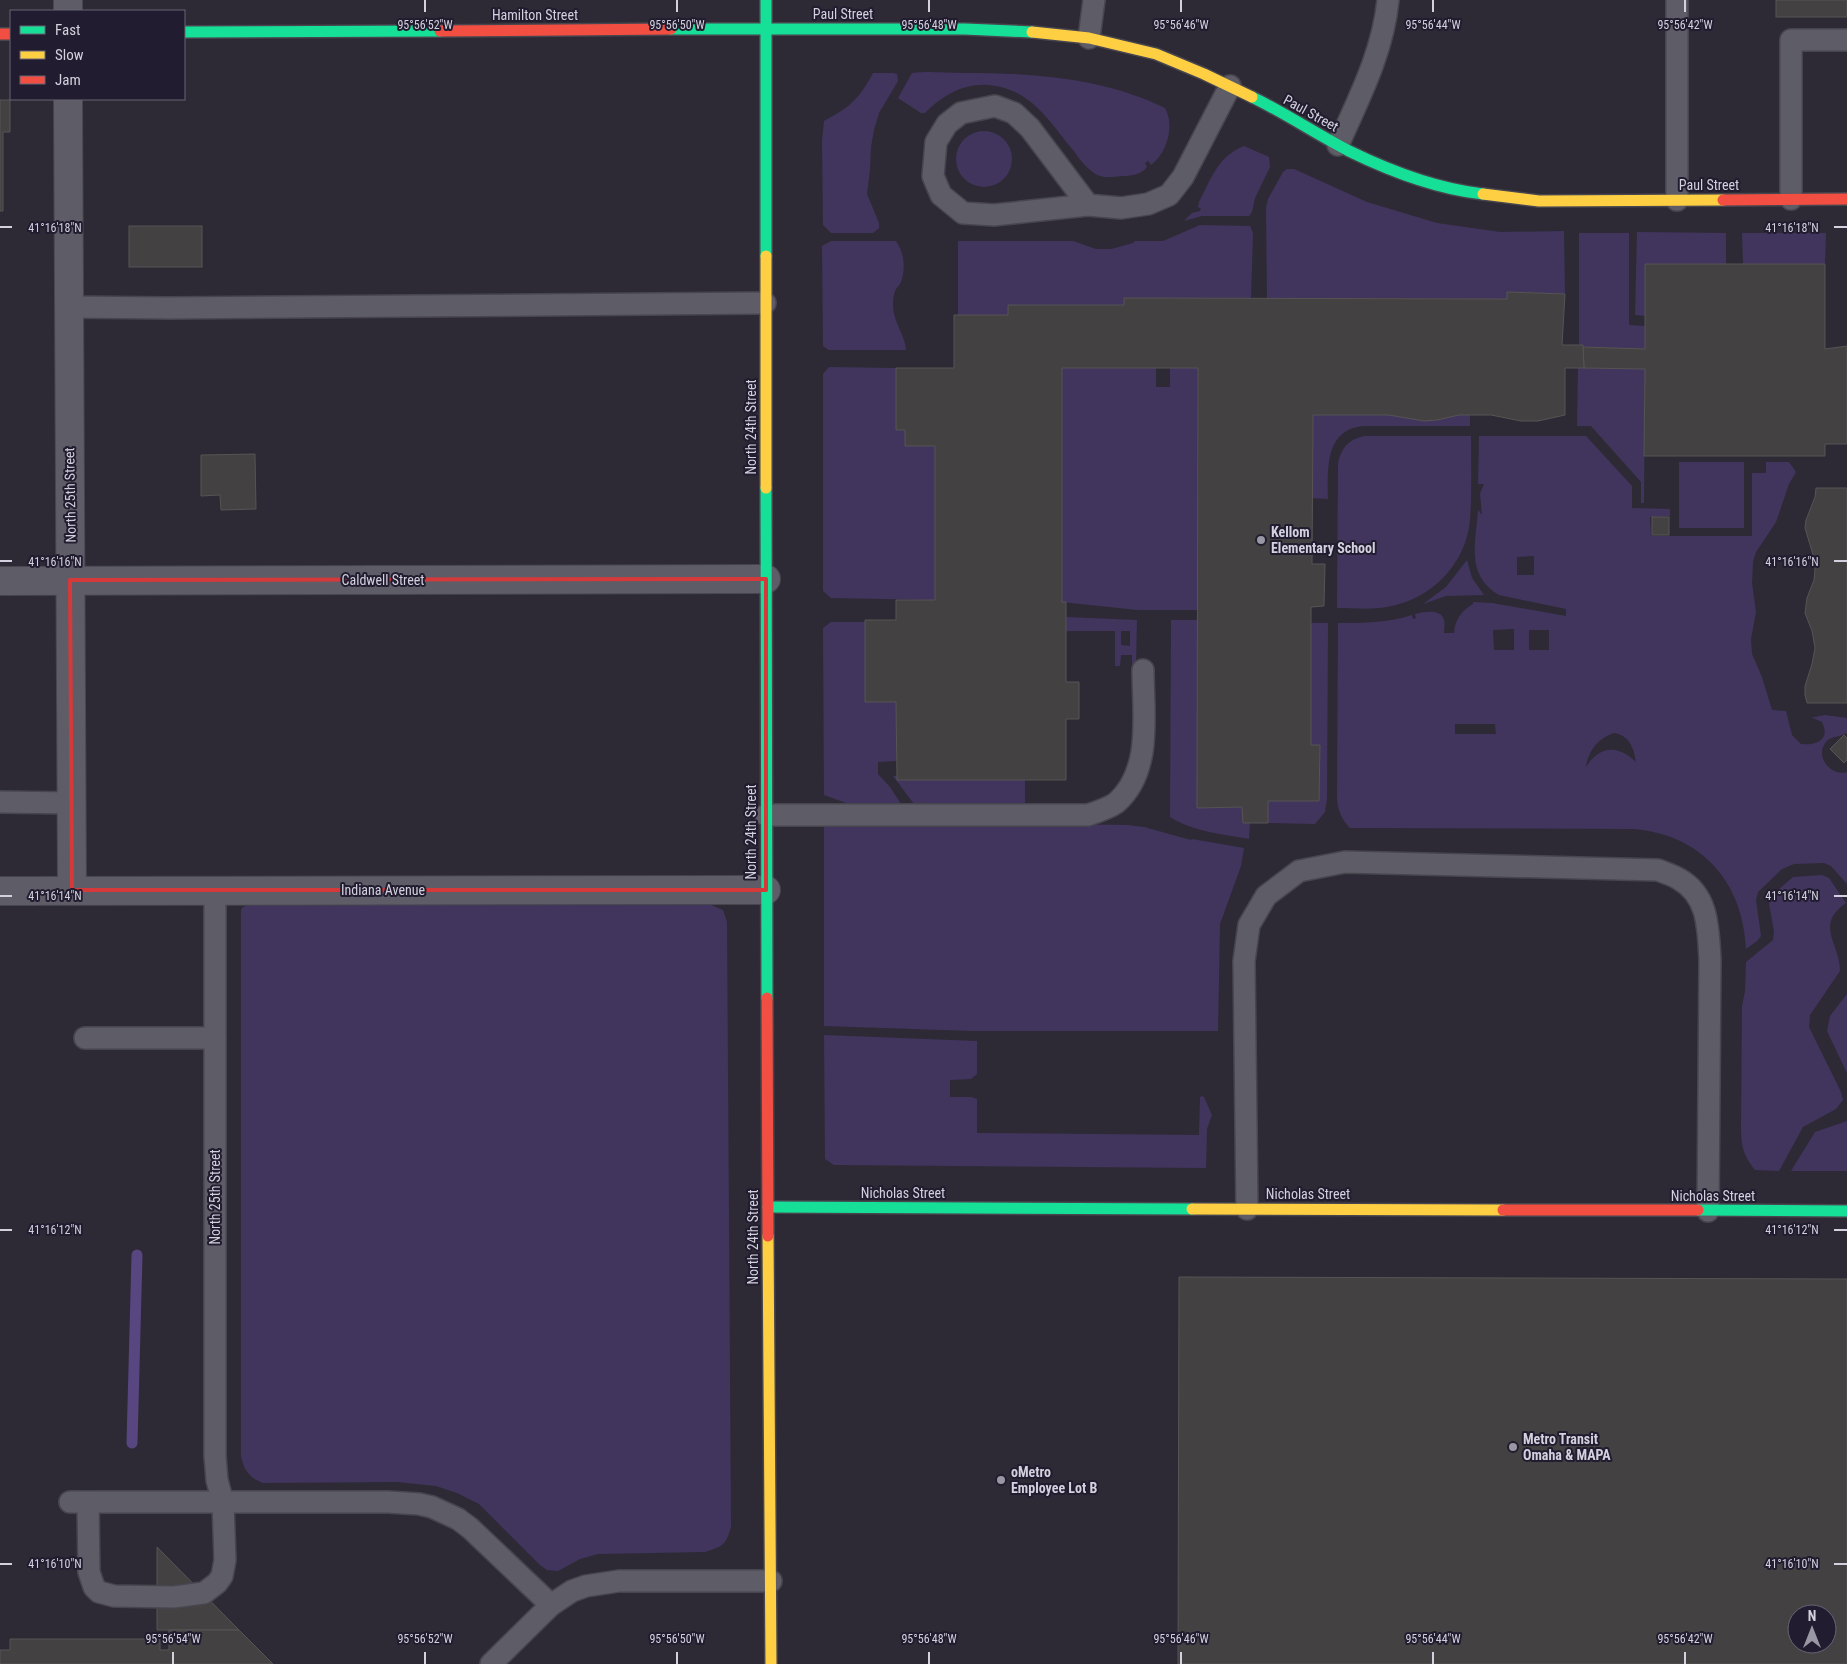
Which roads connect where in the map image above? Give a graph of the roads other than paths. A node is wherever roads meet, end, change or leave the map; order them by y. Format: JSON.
{"nodes":[{"id":1,"x":766,"y":0,"type":"edge"},
{"id":2,"x":1094,"y":0,"type":"edge"},
{"id":3,"x":1388,"y":0,"type":"edge"},
{"id":4,"x":1678,"y":0,"type":"edge"},
{"id":5,"x":766,"y":29,"type":"junction"},
{"id":6,"x":185,"y":32,"type":"edge"},
{"id":7,"x":1089,"y":38,"type":"junction"},
{"id":8,"x":1847,"y":40,"type":"edge"},
{"id":9,"x":1230,"y":86,"type":"junction"},
{"id":10,"x":68,"y":100,"type":"edge"},
{"id":11,"x":1338,"y":145,"type":"junction"},
{"id":12,"x":1790,"y":199,"type":"junction"},
{"id":13,"x":1847,"y":199,"type":"edge"},
{"id":14,"x":1677,"y":200,"type":"junction"},
{"id":15,"x":1088,"y":205,"type":"junction"},
{"id":16,"x":765,"y":303,"type":"junction"},
{"id":17,"x":68,"y":307,"type":"junction"},
{"id":18,"x":766,"y":579,"type":"junction"},
{"id":19,"x":70,"y":580,"type":"junction"},
{"id":20,"x":0,"y":581,"type":"edge"},
{"id":21,"x":1143,"y":670,"type":"dead end"},
{"id":22,"x":0,"y":802,"type":"edge"},
{"id":23,"x":71,"y":803,"type":"junction"},
{"id":24,"x":766,"y":815,"type":"junction"},
{"id":25,"x":0,"y":890,"type":"edge"},
{"id":26,"x":72,"y":890,"type":"junction"},
{"id":27,"x":215,"y":890,"type":"junction"},
{"id":28,"x":766,"y":890,"type":"junction"},
{"id":29,"x":85,"y":1038,"type":"dead end"},
{"id":30,"x":215,"y":1038,"type":"junction"},
{"id":31,"x":768,"y":1207,"type":"junction"},
{"id":32,"x":1247,"y":1209,"type":"junction"},
{"id":33,"x":1708,"y":1211,"type":"junction"},
{"id":34,"x":1847,"y":1211,"type":"edge"},
{"id":35,"x":223,"y":1503,"type":"junction"},
{"id":36,"x":770,"y":1581,"type":"junction"},
{"id":37,"x":551,"y":1605,"type":"junction"},
{"id":38,"x":491,"y":1664,"type":"edge"},
{"id":39,"x":771,"y":1664,"type":"edge"}],
"edges":[{"from":1,"to":5,"type":"main road","name":"North 24th Street"},
{"from":2,"to":7,"type":"lane"},
{"from":3,"to":11,"type":"lane"},
{"from":4,"to":14,"type":"lane"},
{"from":5,"to":6,"type":"main road","name":"Hamilton Street"},
{"from":5,"to":7,"type":"main road","name":"Paul Street"},
{"from":5,"to":16,"type":"main road","name":"North 24th Street"},
{"from":7,"to":9,"type":"main road","name":"Paul Street"},
{"from":8,"to":12,"type":"lane"},
{"from":9,"to":11,"type":"main road","name":"Paul Street"},
{"from":9,"to":15,"type":"lane"},
{"from":10,"to":17,"type":"street","name":"North 25th Street"},
{"from":11,"to":14,"type":"main road","name":"Paul Street"},
{"from":12,"to":13,"type":"main road","name":"Paul Street"},
{"from":12,"to":14,"type":"main road","name":"Paul Street"},
{"from":15,"to":15,"type":"lane"},
{"from":16,"to":17,"type":"lane"},
{"from":16,"to":18,"type":"main road","name":"North 24th Street"},
{"from":17,"to":19,"type":"street","name":"North 25th Street"},
{"from":18,"to":19,"type":"street","name":"Caldwell Street"},
{"from":18,"to":24,"type":"main road","name":"North 24th Street"},
{"from":19,"to":20,"type":"street","name":"Caldwell Street"},
{"from":19,"to":23,"type":"street","name":"North 25th Street"},
{"from":21,"to":24,"type":"lane"},
{"from":22,"to":23,"type":"lane"},
{"from":23,"to":26,"type":"street","name":"North 25th Street"},
{"from":24,"to":28,"type":"main road","name":"North 24th Street"},
{"from":25,"to":26,"type":"street","name":"Indiana Avenue"},
{"from":26,"to":27,"type":"street","name":"Indiana Avenue"},
{"from":27,"to":28,"type":"street","name":"Indiana Avenue"},
{"from":27,"to":30,"type":"lane","name":"North 25th Street"},
{"from":28,"to":31,"type":"main road","name":"North 24th Street"},
{"from":29,"to":30,"type":"lane"},
{"from":30,"to":35,"type":"lane","name":"North 25th Street"},
{"from":31,"to":32,"type":"main road","name":"Nicholas Street"},
{"from":31,"to":36,"type":"main road","name":"North 24th Street"},
{"from":32,"to":33,"type":"main road","name":"Nicholas Street"},
{"from":32,"to":33,"type":"lane"},
{"from":33,"to":34,"type":"main road","name":"Nicholas Street"},
{"from":35,"to":35,"type":"lane","name":"North 25th Street"},
{"from":35,"to":37,"type":"lane"},
{"from":36,"to":37,"type":"lane"},
{"from":36,"to":39,"type":"main road","name":"North 24th Street"},
{"from":37,"to":38,"type":"lane"}]}
